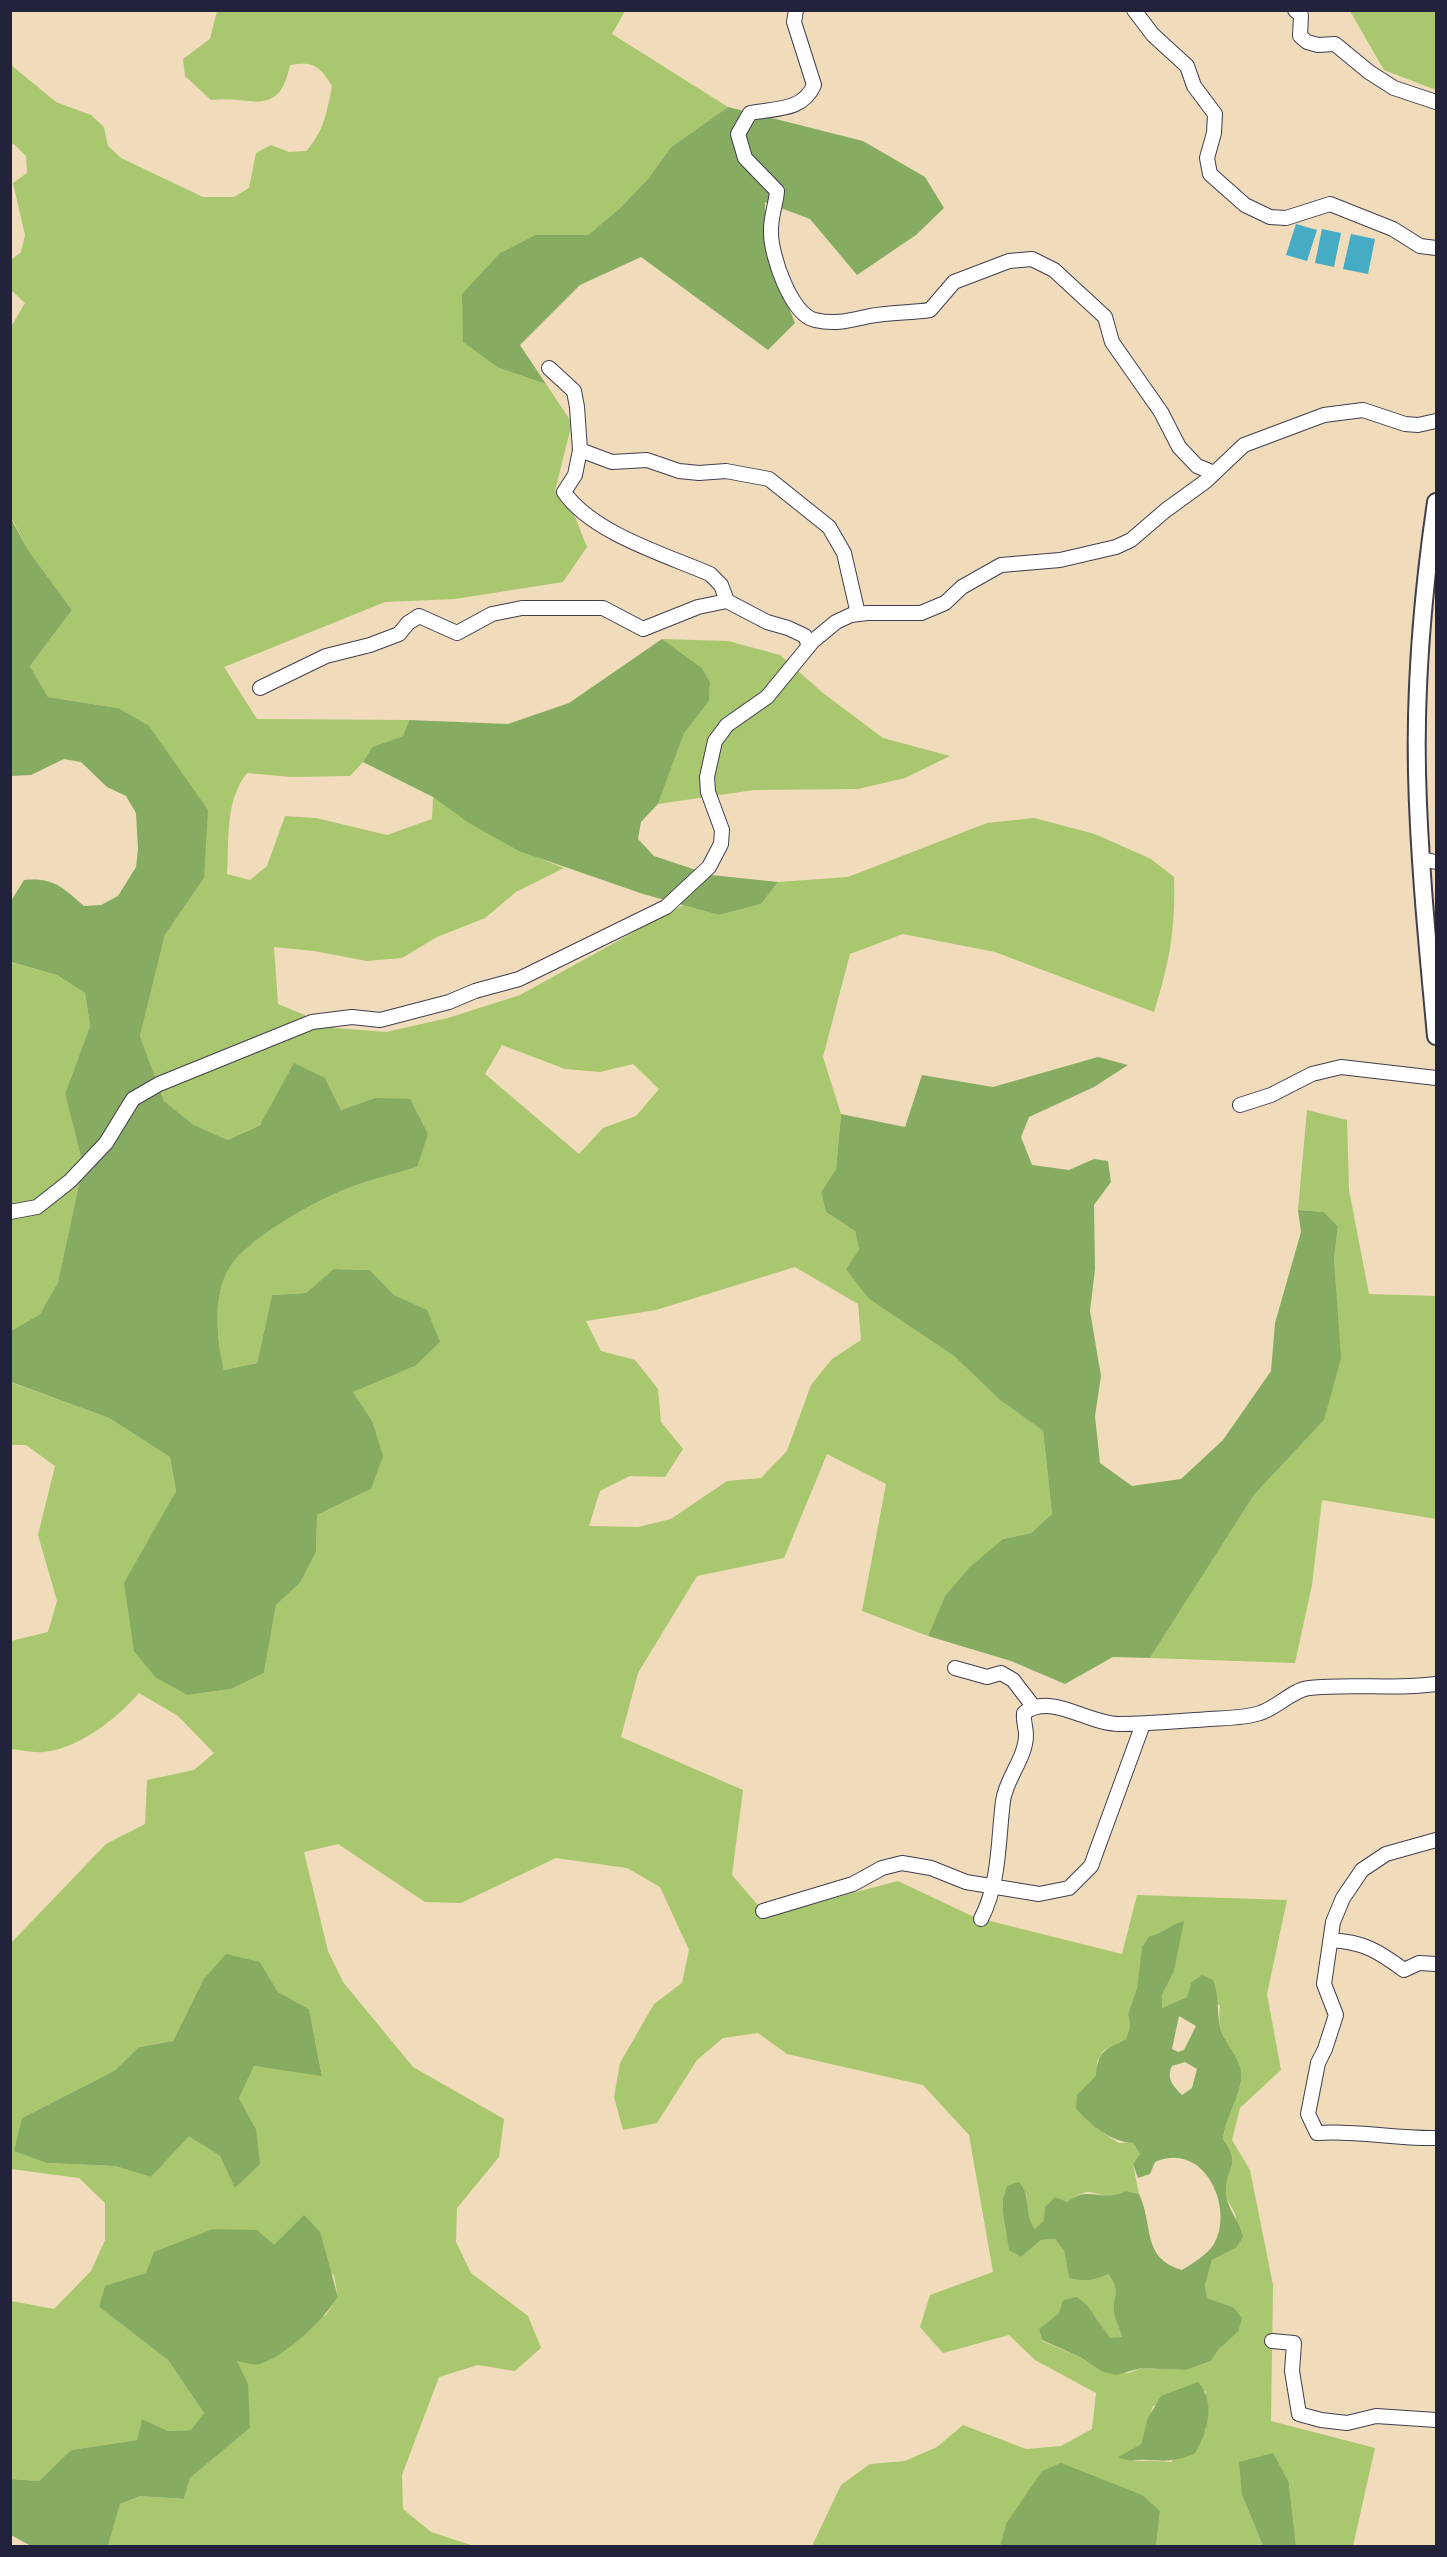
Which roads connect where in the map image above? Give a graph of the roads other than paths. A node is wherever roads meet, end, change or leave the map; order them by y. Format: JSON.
{"nodes":[{"id":1,"x":796,"y":10,"type":"edge"},
{"id":2,"x":1134,"y":10,"type":"edge"},
{"id":3,"x":1295,"y":10,"type":"edge"},
{"id":4,"x":1437,"y":102,"type":"edge"},
{"id":5,"x":1437,"y":248,"type":"edge"},
{"id":6,"x":549,"y":368,"type":"dead end"},
{"id":7,"x":1437,"y":421,"type":"edge"},
{"id":8,"x":580,"y":450,"type":"junction"},
{"id":9,"x":1214,"y":473,"type":"junction"},
{"id":10,"x":1436,"y":507,"type":"edge"},
{"id":11,"x":727,"y":601,"type":"junction"},
{"id":12,"x":858,"y":614,"type":"junction"},
{"id":13,"x":809,"y":646,"type":"junction"},
{"id":14,"x":260,"y":688,"type":"dead end"},
{"id":15,"x":1429,"y":861,"type":"edge"},
{"id":16,"x":1437,"y":1036,"type":"edge"},
{"id":17,"x":1437,"y":1078,"type":"edge"},
{"id":18,"x":1240,"y":1105,"type":"dead end"},
{"id":19,"x":10,"y":1212,"type":"edge"},
{"id":20,"x":955,"y":1668,"type":"dead end"},
{"id":21,"x":1437,"y":1684,"type":"edge"},
{"id":22,"x":1034,"y":1706,"type":"junction"},
{"id":23,"x":1143,"y":1724,"type":"junction"},
{"id":24,"x":1437,"y":1840,"type":"edge"},
{"id":25,"x":992,"y":1886,"type":"junction"},
{"id":26,"x":763,"y":1911,"type":"dead end"},
{"id":27,"x":981,"y":1919,"type":"dead end"},
{"id":28,"x":1330,"y":1940,"type":"junction"},
{"id":29,"x":1437,"y":1964,"type":"edge"},
{"id":30,"x":1437,"y":2138,"type":"edge"},
{"id":31,"x":1272,"y":2341,"type":"dead end"},
{"id":32,"x":1437,"y":2420,"type":"edge"}],
"edges":[{"from":1,"to":9,"type":"street"},
{"from":2,"to":5,"type":"street"},
{"from":3,"to":4,"type":"street"},
{"from":6,"to":8,"type":"street"},
{"from":7,"to":9,"type":"street"},
{"from":8,"to":11,"type":"street"},
{"from":8,"to":12,"type":"street"},
{"from":9,"to":12,"type":"street"},
{"from":10,"to":15,"type":"main road"},
{"from":11,"to":13,"type":"street"},
{"from":11,"to":14,"type":"street"},
{"from":12,"to":13,"type":"street"},
{"from":13,"to":19,"type":"street"},
{"from":15,"to":16,"type":"main road"},
{"from":17,"to":18,"type":"street"},
{"from":20,"to":22,"type":"street"},
{"from":21,"to":23,"type":"street"},
{"from":22,"to":23,"type":"street"},
{"from":22,"to":25,"type":"street"},
{"from":23,"to":25,"type":"street"},
{"from":24,"to":28,"type":"street"},
{"from":25,"to":26,"type":"street"},
{"from":25,"to":27,"type":"street"},
{"from":28,"to":29,"type":"street"},
{"from":28,"to":30,"type":"street"},
{"from":31,"to":32,"type":"street"}]}
